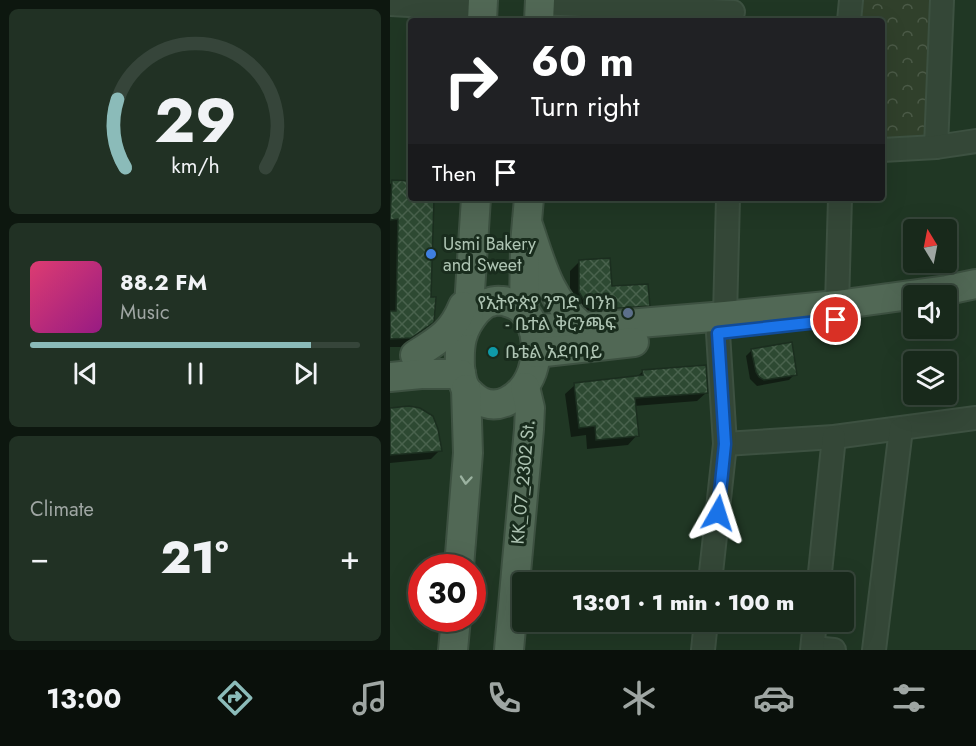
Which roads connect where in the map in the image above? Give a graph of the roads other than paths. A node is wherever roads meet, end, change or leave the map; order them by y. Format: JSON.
{"nodes":[{"id":1,"x":851,"y":0,"type":"edge"},
{"id":2,"x":942,"y":0,"type":"edge"},
{"id":3,"x":390,"y":4,"type":"edge"},
{"id":4,"x":539,"y":8,"type":"edge"},
{"id":5,"x":482,"y":10,"type":"edge"},
{"id":6,"x":734,"y":11,"type":"edge"},
{"id":7,"x":849,"y":18,"type":"edge"},
{"id":8,"x":976,"y":141,"type":"edge"},
{"id":9,"x":936,"y":147,"type":"junction"},
{"id":10,"x":885,"y":150,"type":"edge"},
{"id":11,"x":476,"y":201,"type":"edge"},
{"id":12,"x":728,"y":201,"type":"edge"},
{"id":13,"x":840,"y":201,"type":"edge"},
{"id":14,"x":528,"y":210,"type":"edge"},
{"id":15,"x":471,"y":275,"type":"junction"},
{"id":16,"x":976,"y":284,"type":"edge"},
{"id":17,"x":976,"y":298,"type":"edge"},
{"id":18,"x":957,"y":301,"type":"edge"},
{"id":19,"x":837,"y":305,"type":"junction"},
{"id":20,"x":903,"y":310,"type":"edge"},
{"id":21,"x":468,"y":322,"type":"junction"},
{"id":22,"x":721,"y":325,"type":"junction"},
{"id":23,"x":531,"y":331,"type":"junction"},
{"id":24,"x":577,"y":338,"type":"junction"},
{"id":25,"x":409,"y":362,"type":"edge"},
{"id":26,"x":462,"y":371,"type":"junction"},
{"id":27,"x":390,"y":377,"type":"edge"},
{"id":28,"x":528,"y":397,"type":"junction"},
{"id":29,"x":976,"y":418,"type":"edge"},
{"id":30,"x":467,"y":421,"type":"junction"},
{"id":31,"x":901,"y":429,"type":"junction"},
{"id":32,"x":834,"y":437,"type":"junction"},
{"id":33,"x":725,"y":444,"type":"junction"},
{"id":34,"x":460,"y":554,"type":"edge"},
{"id":35,"x":711,"y":572,"type":"edge"},
{"id":36,"x":820,"y":572,"type":"edge"},
{"id":37,"x":455,"y":632,"type":"edge"},
{"id":38,"x":705,"y":632,"type":"edge"},
{"id":39,"x":817,"y":632,"type":"edge"},
{"id":40,"x":820,"y":649,"type":"edge"},
{"id":41,"x":453,"y":650,"type":"edge"},
{"id":42,"x":509,"y":650,"type":"edge"},
{"id":43,"x":703,"y":650,"type":"edge"},
{"id":44,"x":874,"y":650,"type":"edge"}],
"edges":[{"from":1,"to":7,"type":"street"},
{"from":2,"to":9,"type":"street"},
{"from":3,"to":5,"type":"street"},
{"from":4,"to":6,"type":"street"},
{"from":8,"to":9,"type":"street"},
{"from":9,"to":10,"type":"street"},
{"from":11,"to":15,"type":"main road"},
{"from":12,"to":22,"type":"street"},
{"from":13,"to":19,"type":"street"},
{"from":14,"to":23,"type":"main road"},
{"from":14,"to":24,"type":"main road"},
{"from":15,"to":21,"type":"main road"},
{"from":15,"to":25,"type":"main road"},
{"from":16,"to":19,"type":"main road"},
{"from":17,"to":18,"type":"main road"},
{"from":19,"to":22,"type":"main road"},
{"from":20,"to":22,"type":"main road"},
{"from":21,"to":23,"type":"main road"},
{"from":21,"to":26,"type":"main road"},
{"from":22,"to":24,"type":"main road"},
{"from":22,"to":33,"type":"street"},
{"from":23,"to":24,"type":"main road"},
{"from":23,"to":28,"type":"main road"},
{"from":24,"to":28,"type":"main road"},
{"from":25,"to":26,"type":"main road"},
{"from":25,"to":27,"type":"main road"},
{"from":25,"to":30,"type":"main road"},
{"from":26,"to":28,"type":"main road"},
{"from":26,"to":30,"type":"main road"},
{"from":28,"to":42,"type":"main road","name":"KK_07_2302 St."},
{"from":29,"to":31,"type":"street"},
{"from":30,"to":34,"type":"main road","one_way":true},
{"from":31,"to":32,"type":"street"},
{"from":31,"to":44,"type":"street"},
{"from":32,"to":33,"type":"street"},
{"from":32,"to":36,"type":"street"},
{"from":33,"to":35,"type":"street"},
{"from":37,"to":41,"type":"main road"},
{"from":38,"to":43,"type":"street"},
{"from":39,"to":40,"type":"street"}]}
